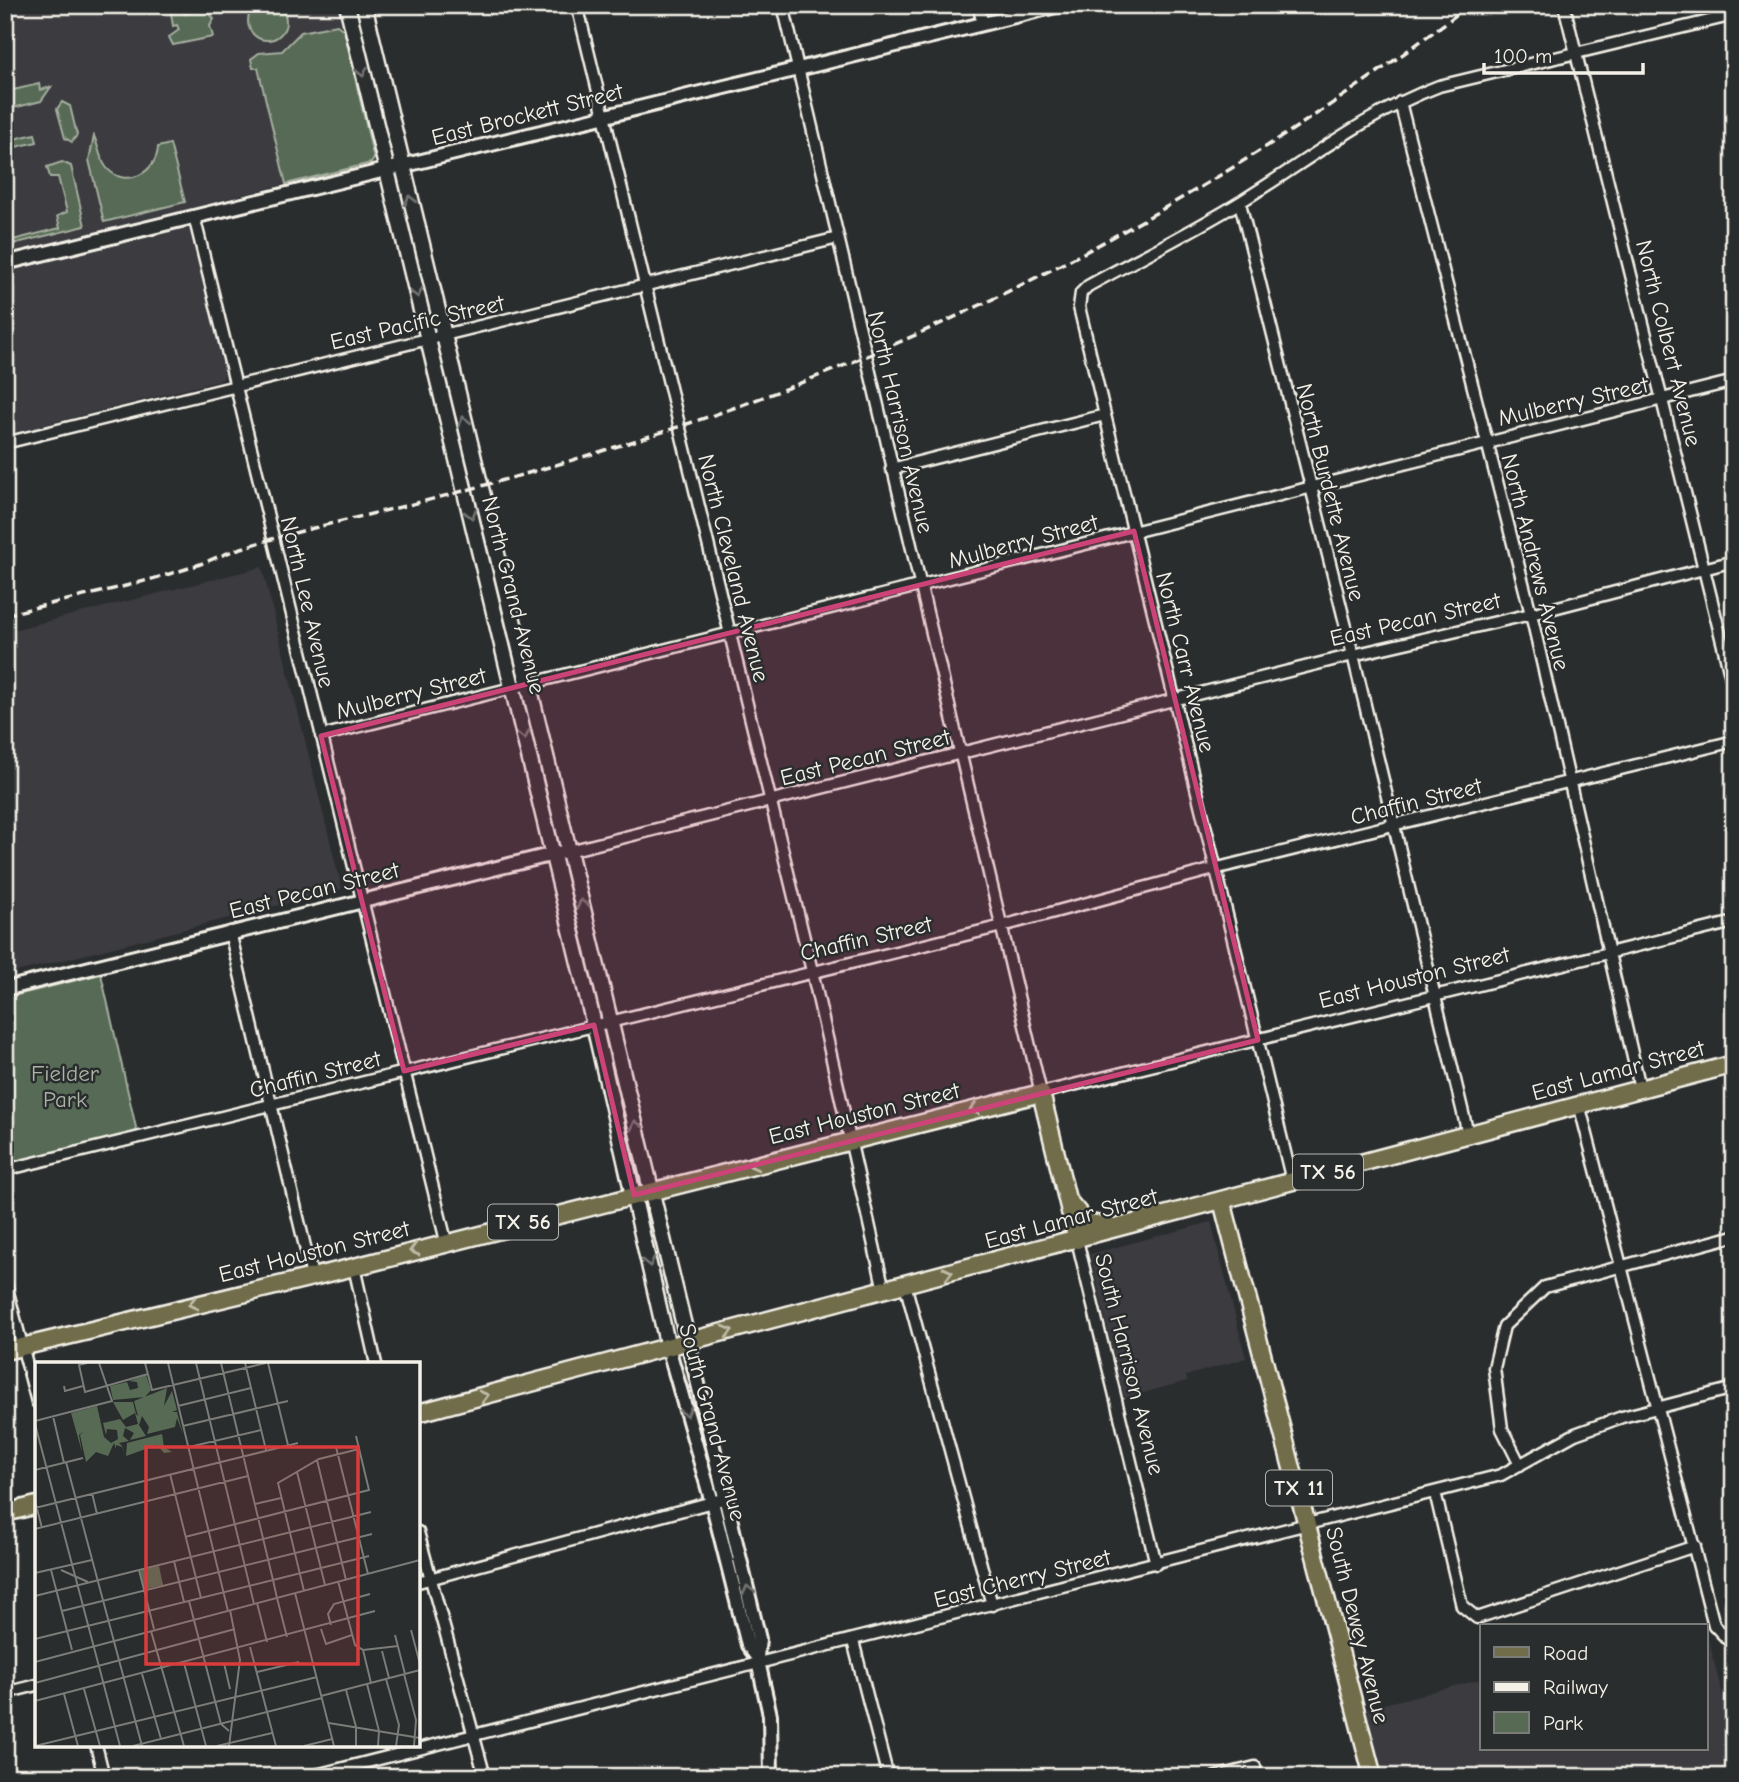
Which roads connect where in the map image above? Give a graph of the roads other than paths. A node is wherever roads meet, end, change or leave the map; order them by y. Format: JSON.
{"nodes":[{"id":1,"x":347,"y":5,"type":"edge"},
{"id":2,"x":363,"y":5,"type":"edge"},
{"id":3,"x":577,"y":5,"type":"edge"},
{"id":4,"x":783,"y":5,"type":"edge"},
{"id":5,"x":978,"y":5,"type":"edge"},
{"id":6,"x":1060,"y":5,"type":"edge"},
{"id":7,"x":1564,"y":5,"type":"edge"},
{"id":8,"x":1734,"y":15,"type":"edge"},
{"id":9,"x":983,"y":24,"type":"junction"},
{"id":10,"x":1576,"y":53,"type":"junction"},
{"id":11,"x":798,"y":68,"type":"junction"},
{"id":12,"x":1400,"y":102,"type":"junction"},
{"id":13,"x":605,"y":117,"type":"junction"},
{"id":14,"x":402,"y":166,"type":"junction"},
{"id":15,"x":386,"y":170,"type":"junction"},
{"id":16,"x":1240,"y":203,"type":"junction"},
{"id":17,"x":194,"y":216,"type":"junction"},
{"id":18,"x":838,"y":239,"type":"junction"},
{"id":19,"x":5,"y":263,"type":"edge"},
{"id":20,"x":646,"y":288,"type":"junction"},
{"id":21,"x":444,"y":336,"type":"junction"},
{"id":22,"x":429,"y":339,"type":"junction"},
{"id":23,"x":1734,"y":381,"type":"edge"},
{"id":24,"x":237,"y":385,"type":"junction"},
{"id":25,"x":1664,"y":399,"type":"junction"},
{"id":26,"x":1105,"y":415,"type":"junction"},
{"id":27,"x":1485,"y":442,"type":"junction"},
{"id":28,"x":5,"y":443,"type":"edge"},
{"id":29,"x":891,"y":469,"type":"junction"},
{"id":30,"x":1309,"y":487,"type":"junction"},
{"id":31,"x":1134,"y":531,"type":"junction"},
{"id":32,"x":1734,"y":561,"type":"edge"},
{"id":33,"x":1704,"y":568,"type":"junction"},
{"id":34,"x":920,"y":587,"type":"junction"},
{"id":35,"x":1531,"y":614,"type":"junction"},
{"id":36,"x":729,"y":633,"type":"junction"},
{"id":37,"x":1353,"y":655,"type":"junction"},
{"id":38,"x":528,"y":683,"type":"junction"},
{"id":39,"x":513,"y":687,"type":"junction"},
{"id":40,"x":1734,"y":690,"type":"edge"},
{"id":41,"x":1175,"y":700,"type":"junction"},
{"id":42,"x":321,"y":736,"type":"junction"},
{"id":43,"x":1734,"y":741,"type":"edge"},
{"id":44,"x":959,"y":755,"type":"junction"},
{"id":45,"x":1569,"y":783,"type":"junction"},
{"id":46,"x":771,"y":802,"type":"junction"},
{"id":47,"x":1392,"y":827,"type":"junction"},
{"id":48,"x":569,"y":851,"type":"junction"},
{"id":49,"x":552,"y":855,"type":"junction"},
{"id":50,"x":1218,"y":868,"type":"junction"},
{"id":51,"x":361,"y":900,"type":"junction"},
{"id":52,"x":1734,"y":922,"type":"edge"},
{"id":53,"x":1002,"y":926,"type":"junction"},
{"id":54,"x":230,"y":932,"type":"junction"},
{"id":55,"x":1609,"y":952,"type":"junction"},
{"id":56,"x":812,"y":971,"type":"junction"},
{"id":57,"x":5,"y":989,"type":"edge"},
{"id":58,"x":1433,"y":995,"type":"junction"},
{"id":59,"x":610,"y":1021,"type":"junction"},
{"id":60,"x":594,"y":1025,"type":"junction"},
{"id":61,"x":1258,"y":1040,"type":"junction"},
{"id":62,"x":1734,"y":1063,"type":"edge"},
{"id":63,"x":404,"y":1071,"type":"junction"},
{"id":64,"x":1640,"y":1088,"type":"junction"},
{"id":65,"x":1041,"y":1093,"type":"junction"},
{"id":66,"x":1579,"y":1104,"type":"junction"},
{"id":67,"x":271,"y":1105,"type":"junction"},
{"id":68,"x":1468,"y":1133,"type":"junction"},
{"id":69,"x":851,"y":1140,"type":"junction"},
{"id":70,"x":5,"y":1170,"type":"edge"},
{"id":71,"x":1292,"y":1181,"type":"junction"},
{"id":72,"x":652,"y":1191,"type":"junction"},
{"id":73,"x":634,"y":1195,"type":"junction"},
{"id":74,"x":1066,"y":1198,"type":"junction"},
{"id":75,"x":1222,"y":1201,"type":"junction"},
{"id":76,"x":1124,"y":1227,"type":"junction"},
{"id":77,"x":1734,"y":1236,"type":"edge"},
{"id":78,"x":1077,"y":1240,"type":"junction"},
{"id":79,"x":446,"y":1241,"type":"junction"},
{"id":80,"x":1621,"y":1265,"type":"junction"},
{"id":81,"x":354,"y":1267,"type":"junction"},
{"id":82,"x":312,"y":1276,"type":"junction"},
{"id":83,"x":5,"y":1281,"type":"edge"},
{"id":84,"x":905,"y":1284,"type":"junction"},
{"id":85,"x":884,"y":1290,"type":"junction"},
{"id":86,"x":688,"y":1342,"type":"junction"},
{"id":87,"x":668,"y":1347,"type":"junction"},
{"id":88,"x":13,"y":1349,"type":"edge"},
{"id":89,"x":376,"y":1362,"type":"edge"},
{"id":90,"x":697,"y":1377,"type":"junction"},
{"id":91,"x":678,"y":1382,"type":"junction"},
{"id":92,"x":1734,"y":1388,"type":"edge"},
{"id":93,"x":35,"y":1398,"type":"edge"},
{"id":94,"x":1657,"y":1408,"type":"junction"},
{"id":95,"x":420,"y":1412,"type":"edge"},
{"id":96,"x":1520,"y":1465,"type":"junction"},
{"id":97,"x":1435,"y":1492,"type":"junction"},
{"id":98,"x":727,"y":1497,"type":"junction"},
{"id":99,"x":712,"y":1502,"type":"junction"},
{"id":100,"x":35,"y":1510,"type":"edge"},
{"id":101,"x":5,"y":1513,"type":"edge"},
{"id":102,"x":1308,"y":1525,"type":"junction"},
{"id":103,"x":420,"y":1540,"type":"edge"},
{"id":104,"x":1695,"y":1546,"type":"junction"},
{"id":105,"x":1156,"y":1564,"type":"junction"},
{"id":106,"x":430,"y":1578,"type":"junction"},
{"id":107,"x":420,"y":1581,"type":"edge"},
{"id":108,"x":992,"y":1605,"type":"junction"},
{"id":109,"x":853,"y":1641,"type":"junction"},
{"id":110,"x":1734,"y":1646,"type":"edge"},
{"id":111,"x":758,"y":1660,"type":"junction"},
{"id":112,"x":35,"y":1686,"type":"edge"},
{"id":113,"x":5,"y":1693,"type":"edge"},
{"id":114,"x":474,"y":1735,"type":"junction"},
{"id":115,"x":96,"y":1747,"type":"edge"},
{"id":116,"x":1255,"y":1767,"type":"dead end"},
{"id":117,"x":104,"y":1777,"type":"edge"},
{"id":118,"x":310,"y":1777,"type":"edge"},
{"id":119,"x":485,"y":1777,"type":"edge"},
{"id":120,"x":771,"y":1777,"type":"edge"},
{"id":121,"x":888,"y":1777,"type":"edge"},
{"id":122,"x":1214,"y":1777,"type":"edge"},
{"id":123,"x":1373,"y":1777,"type":"edge"}],
"edges":[{"from":1,"to":15,"type":"main road","name":"North Grand Avenue","one_way":true},
{"from":2,"to":14,"type":"main road","name":"North Grand Avenue"},
{"from":3,"to":13,"type":"street","name":"North Cleveland Avenue"},
{"from":4,"to":11,"type":"street","name":"North Harrison Avenue"},
{"from":5,"to":9,"type":"street"},
{"from":6,"to":9,"type":"street","name":"East Brockett Street"},
{"from":7,"to":10,"type":"street","name":"North Colbert Avenue"},
{"from":8,"to":10,"type":"street"},
{"from":9,"to":11,"type":"street","name":"East Brockett Street"},
{"from":10,"to":12,"type":"street"},
{"from":10,"to":25,"type":"street","name":"North Colbert Avenue"},
{"from":11,"to":13,"type":"street","name":"East Brockett Street"},
{"from":11,"to":18,"type":"street","name":"North Harrison Avenue"},
{"from":12,"to":16,"type":"street"},
{"from":12,"to":27,"type":"street","name":"North Andrews Avenue"},
{"from":13,"to":14,"type":"street","name":"East Brockett Street"},
{"from":13,"to":20,"type":"street","name":"North Cleveland Avenue"},
{"from":14,"to":15,"type":"street","name":"East Brockett Street"},
{"from":21,"to":14,"type":"main road","name":"North Grand Avenue","one_way":true},
{"from":15,"to":17,"type":"street","name":"East Brockett Street"},
{"from":15,"to":22,"type":"main road","name":"North Grand Avenue","one_way":true},
{"from":16,"to":26,"type":"street","name":"North Carr Avenue"},
{"from":16,"to":30,"type":"street","name":"North Burdette Avenue"},
{"from":17,"to":19,"type":"street","name":"East Brockett Street"},
{"from":17,"to":24,"type":"street","name":"North Lee Avenue"},
{"from":18,"to":20,"type":"street","name":"East Pacific Street"},
{"from":18,"to":29,"type":"street","name":"North Harrison Avenue"},
{"from":20,"to":21,"type":"street","name":"East Pacific Street"},
{"from":20,"to":36,"type":"street","name":"North Cleveland Avenue"},
{"from":21,"to":22,"type":"street","name":"East Pacific Street"},
{"from":38,"to":21,"type":"main road","name":"North Grand Avenue","one_way":true},
{"from":22,"to":24,"type":"street","name":"East Pacific Street"},
{"from":22,"to":39,"type":"main road","name":"North Grand Avenue","one_way":true},
{"from":23,"to":25,"type":"street","name":"Mulberry Street"},
{"from":24,"to":28,"type":"street","name":"East Pacific Street"},
{"from":24,"to":42,"type":"street","name":"North Lee Avenue"},
{"from":25,"to":27,"type":"street","name":"Mulberry Street"},
{"from":25,"to":33,"type":"street","name":"North Colbert Avenue"},
{"from":26,"to":29,"type":"street"},
{"from":26,"to":31,"type":"street","name":"North Carr Avenue"},
{"from":27,"to":30,"type":"street","name":"Mulberry Street"},
{"from":27,"to":35,"type":"street","name":"North Andrews Avenue"},
{"from":29,"to":34,"type":"street","name":"North Harrison Avenue"},
{"from":30,"to":31,"type":"street","name":"Mulberry Street"},
{"from":30,"to":37,"type":"street","name":"North Burdette Avenue"},
{"from":31,"to":34,"type":"street","name":"Mulberry Street"},
{"from":31,"to":41,"type":"street","name":"North Carr Avenue"},
{"from":32,"to":33,"type":"street","name":"East Pecan Street"},
{"from":33,"to":35,"type":"street","name":"East Pecan Street"},
{"from":33,"to":40,"type":"street","name":"North Colbert Avenue"},
{"from":34,"to":36,"type":"street","name":"Mulberry Street"},
{"from":34,"to":44,"type":"street","name":"North Harrison Avenue"},
{"from":35,"to":37,"type":"street","name":"East Pecan Street"},
{"from":35,"to":45,"type":"street","name":"North Andrews Avenue"},
{"from":36,"to":38,"type":"street","name":"Mulberry Street"},
{"from":36,"to":46,"type":"street","name":"North Cleveland Avenue"},
{"from":37,"to":41,"type":"street","name":"East Pecan Street"},
{"from":37,"to":47,"type":"street","name":"North Burdette Avenue"},
{"from":38,"to":39,"type":"street","name":"Mulberry Street"},
{"from":38,"to":48,"type":"main road","name":"North Grand Avenue"},
{"from":39,"to":42,"type":"street","name":"Mulberry Street"},
{"from":39,"to":49,"type":"main road","name":"North Grand Avenue","one_way":true},
{"from":41,"to":44,"type":"street","name":"East Pecan Street"},
{"from":41,"to":50,"type":"street","name":"North Carr Avenue"},
{"from":42,"to":51,"type":"street","name":"North Lee Avenue"},
{"from":43,"to":45,"type":"street","name":"Chaffin Street"},
{"from":44,"to":46,"type":"street","name":"East Pecan Street"},
{"from":44,"to":53,"type":"street","name":"North Harrison Avenue"},
{"from":45,"to":47,"type":"street","name":"Chaffin Street"},
{"from":45,"to":55,"type":"street","name":"North Andrews Avenue"},
{"from":46,"to":48,"type":"street","name":"East Pecan Street"},
{"from":46,"to":56,"type":"street","name":"North Cleveland Avenue"},
{"from":47,"to":50,"type":"street","name":"Chaffin Street"},
{"from":47,"to":58,"type":"street","name":"North Burdette Avenue"},
{"from":48,"to":49,"type":"street","name":"East Pecan Street"},
{"from":59,"to":48,"type":"main road","name":"North Grand Avenue","one_way":true},
{"from":49,"to":51,"type":"street","name":"East Pecan Street"},
{"from":49,"to":60,"type":"main road","name":"North Grand Avenue"},
{"from":50,"to":53,"type":"street","name":"Chaffin Street"},
{"from":50,"to":61,"type":"street","name":"North Carr Avenue"},
{"from":51,"to":54,"type":"street","name":"East Pecan Street"},
{"from":51,"to":63,"type":"street","name":"North Lee Avenue"},
{"from":52,"to":55,"type":"street","name":"East Houston Street"},
{"from":53,"to":56,"type":"street","name":"Chaffin Street"},
{"from":53,"to":65,"type":"street","name":"North Harrison Avenue"},
{"from":54,"to":57,"type":"street","name":"East Pecan Street"},
{"from":54,"to":67,"type":"street"},
{"from":55,"to":58,"type":"street","name":"East Houston Street"},
{"from":55,"to":64,"type":"street","name":"North Andrews Avenue"},
{"from":56,"to":59,"type":"street","name":"Chaffin Street"},
{"from":56,"to":69,"type":"street","name":"North Cleveland Avenue"},
{"from":58,"to":61,"type":"street","name":"East Houston Street"},
{"from":58,"to":68,"type":"street","name":"North Burdette Avenue"},
{"from":59,"to":60,"type":"street","name":"Chaffin Street"},
{"from":72,"to":59,"type":"main road","name":"North Grand Avenue","one_way":true},
{"from":60,"to":63,"type":"street","name":"Chaffin Street"},
{"from":60,"to":73,"type":"main road","name":"North Grand Avenue"},
{"from":61,"to":65,"type":"street","name":"East Houston Street"},
{"from":61,"to":71,"type":"street","name":"North Carr Avenue"},
{"from":62,"to":64,"type":"main road","name":"East Lamar Street","number":"TX 56"},
{"from":63,"to":67,"type":"street","name":"Chaffin Street"},
{"from":63,"to":79,"type":"street","name":"North Lee Avenue"},
{"from":64,"to":66,"type":"main road","name":"East Lamar Street","number":"TX 56"},
{"from":65,"to":69,"type":"main road","name":"East Houston Street","number":"TX 56","one_way":true},
{"from":65,"to":74,"type":"main road","name":"South Harrison Avenue"},
{"from":66,"to":68,"type":"main road","name":"East Lamar Street","number":"TX 56"},
{"from":66,"to":80,"type":"street"},
{"from":67,"to":70,"type":"street","name":"Chaffin Street"},
{"from":67,"to":82,"type":"street"},
{"from":68,"to":71,"type":"main road","name":"East Lamar Street","number":"TX 56"},
{"from":69,"to":72,"type":"main road","name":"East Houston Street","number":"TX 56","one_way":true},
{"from":69,"to":85,"type":"street","name":"North Cleveland Avenue"},
{"from":71,"to":75,"type":"main road","name":"East Lamar Street","number":"TX 56"},
{"from":72,"to":73,"type":"main road","name":"East Houston Street","number":"TX 56"},
{"from":72,"to":86,"type":"main road","name":"South Grand Avenue"},
{"from":73,"to":79,"type":"main road","name":"East Houston Street","number":"TX 56"},
{"from":73,"to":87,"type":"main road","name":"South Grand Avenue","one_way":true},
{"from":74,"to":76,"type":"main road"},
{"from":74,"to":78,"type":"main road","name":"South Harrison Avenue"},
{"from":75,"to":76,"type":"main road","name":"East Lamar Street","number":"TX 56"},
{"from":75,"to":102,"type":"main road","name":"South Dewey Avenue","number":"TX 11"},
{"from":76,"to":78,"type":"main road","name":"East Lamar Street","number":"TX 56"},
{"from":77,"to":80,"type":"street"},
{"from":84,"to":78,"type":"main road","name":"East Lamar Street","number":"TX 56","one_way":true},
{"from":78,"to":105,"type":"street","name":"South Harrison Avenue"},
{"from":79,"to":81,"type":"main road","name":"East Houston Street","number":"TX 56","one_way":true},
{"from":80,"to":94,"type":"street"},
{"from":80,"to":96,"type":"street"},
{"from":81,"to":82,"type":"main road","name":"East Houston Street","number":"TX 56"},
{"from":81,"to":89,"type":"street"},
{"from":82,"to":88,"type":"main road","name":"East Houston Street","number":"TX 56","one_way":true},
{"from":83,"to":88,"type":"street"},
{"from":84,"to":85,"type":"main road","name":"East Lamar Street","number":"TX 56"},
{"from":84,"to":108,"type":"street"},
{"from":86,"to":85,"type":"main road","name":"East Lamar Street","number":"TX 56","one_way":true},
{"from":86,"to":87,"type":"main road","name":"East Lamar Street","number":"TX 56"},
{"from":86,"to":90,"type":"street","name":"South Grand Avenue"},
{"from":87,"to":91,"type":"street","name":"South Grand Avenue"},
{"from":95,"to":87,"type":"main road","name":"East Lamar Street","number":"TX 56","one_way":true},
{"from":88,"to":93,"type":"street"},
{"from":90,"to":91,"type":"street"},
{"from":90,"to":98,"type":"street","name":"South Grand Avenue"},
{"from":91,"to":99,"type":"street","name":"South Grand Avenue","one_way":true},
{"from":92,"to":94,"type":"street","name":"East Cherry Street"},
{"from":94,"to":96,"type":"street","name":"East Cherry Street"},
{"from":94,"to":104,"type":"street"},
{"from":96,"to":97,"type":"street","name":"East Cherry Street"},
{"from":97,"to":102,"type":"street","name":"East Cherry Street"},
{"from":97,"to":104,"type":"street"},
{"from":98,"to":99,"type":"street"},
{"from":111,"to":98,"type":"street","name":"South Grand Avenue","one_way":true},
{"from":99,"to":106,"type":"street"},
{"from":99,"to":111,"type":"street","name":"South Grand Avenue"},
{"from":100,"to":101,"type":"main road"},
{"from":102,"to":105,"type":"street","name":"East Cherry Street"},
{"from":102,"to":123,"type":"main road","name":"South Dewey Avenue","number":"TX 11"},
{"from":103,"to":106,"type":"street"},
{"from":104,"to":110,"type":"street"},
{"from":105,"to":108,"type":"street","name":"East Cherry Street"},
{"from":106,"to":107,"type":"street"},
{"from":106,"to":114,"type":"street"},
{"from":108,"to":109,"type":"street","name":"East Cherry Street"},
{"from":109,"to":111,"type":"street","name":"East Cherry Street"},
{"from":109,"to":121,"type":"street"},
{"from":111,"to":114,"type":"street","name":"East Cherry Street"},
{"from":111,"to":120,"type":"street","name":"South Grand Avenue"},
{"from":112,"to":113,"type":"street"},
{"from":114,"to":118,"type":"street","name":"East Cherry Street"},
{"from":114,"to":119,"type":"street"},
{"from":115,"to":117,"type":"street"},
{"from":116,"to":122,"type":"street"}]}
